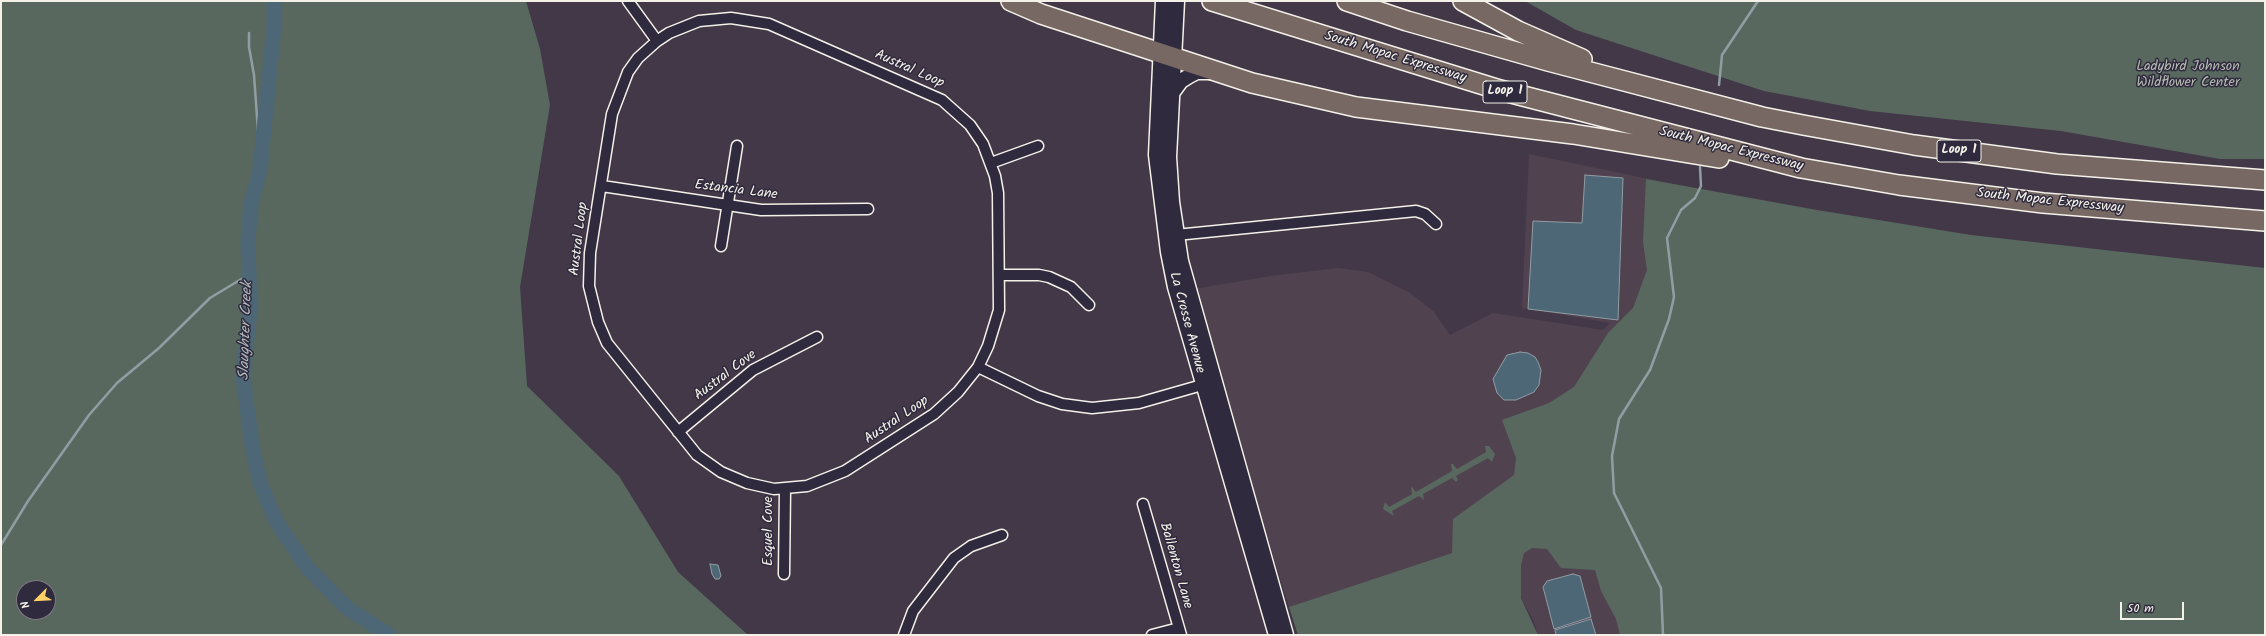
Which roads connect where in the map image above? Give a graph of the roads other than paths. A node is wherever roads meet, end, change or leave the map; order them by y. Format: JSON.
{"nodes":[{"id":1,"x":628,"y":1,"type":"edge"},
{"id":2,"x":1011,"y":1,"type":"edge"},
{"id":3,"x":1163,"y":1,"type":"edge"},
{"id":4,"x":1177,"y":1,"type":"edge"},
{"id":5,"x":1212,"y":1,"type":"edge"},
{"id":6,"x":1347,"y":1,"type":"edge"},
{"id":7,"x":1463,"y":1,"type":"edge"},
{"id":8,"x":1169,"y":18,"type":"junction"},
{"id":9,"x":657,"y":41,"type":"junction"},
{"id":10,"x":1167,"y":54,"type":"junction"},
{"id":11,"x":1220,"y":72,"type":"junction"},
{"id":12,"x":1657,"y":90,"type":"junction"},
{"id":13,"x":1173,"y":92,"type":"junction"},
{"id":14,"x":737,"y":146,"type":"dead end"},
{"id":15,"x":1038,"y":146,"type":"dead end"},
{"id":16,"x":991,"y":163,"type":"junction"},
{"id":17,"x":1801,"y":168,"type":"junction"},
{"id":18,"x":2265,"y":180,"type":"edge"},
{"id":19,"x":602,"y":186,"type":"junction"},
{"id":20,"x":728,"y":205,"type":"junction"},
{"id":21,"x":868,"y":209,"type":"dead end"},
{"id":22,"x":2265,"y":221,"type":"edge"},
{"id":23,"x":1436,"y":224,"type":"dead end"},
{"id":24,"x":1176,"y":235,"type":"junction"},
{"id":25,"x":721,"y":246,"type":"dead end"},
{"id":26,"x":1000,"y":275,"type":"junction"},
{"id":27,"x":1090,"y":305,"type":"dead end"},
{"id":28,"x":817,"y":337,"type":"dead end"},
{"id":29,"x":978,"y":366,"type":"junction"},
{"id":30,"x":1208,"y":383,"type":"junction"},
{"id":31,"x":678,"y":432,"type":"junction"},
{"id":32,"x":785,"y":489,"type":"junction"},
{"id":33,"x":1143,"y":504,"type":"dead end"},
{"id":34,"x":1002,"y":535,"type":"dead end"},
{"id":35,"x":784,"y":574,"type":"dead end"},
{"id":36,"x":1180,"y":631,"type":"edge"},
{"id":37,"x":904,"y":635,"type":"edge"},
{"id":38,"x":1152,"y":635,"type":"edge"},
{"id":39,"x":1276,"y":635,"type":"edge"},
{"id":40,"x":1286,"y":635,"type":"edge"}],
"edges":[{"from":1,"to":9,"type":"street"},
{"from":2,"to":10,"type":"highway"},
{"from":3,"to":8,"type":"street","name":"La Crosse Avenue"},
{"from":4,"to":8,"type":"street","name":"La Crosse Avenue"},
{"from":5,"to":17,"type":"highway","name":"South Mopac Expressway","number":"Loop 1"},
{"from":6,"to":12,"type":"highway","number":"Loop 1"},
{"from":7,"to":12,"type":"highway"},
{"from":8,"to":10,"type":"street","name":"La Crosse Avenue"},
{"from":9,"to":16,"type":"street","name":"Austral Loop"},
{"from":9,"to":19,"type":"street","name":"Austral Loop"},
{"from":10,"to":11,"type":"highway"},
{"from":10,"to":13,"type":"street","name":"La Crosse Avenue"},
{"from":10,"to":30,"type":"street","name":"La Crosse Avenue"},
{"from":11,"to":13,"type":"street"},
{"from":11,"to":17,"type":"highway"},
{"from":12,"to":18,"type":"highway","number":"Loop 1"},
{"from":13,"to":24,"type":"street","name":"La Crosse Avenue"},
{"from":14,"to":20,"type":"street"},
{"from":15,"to":16,"type":"street"},
{"from":16,"to":26,"type":"street","name":"Austral Loop"},
{"from":17,"to":22,"type":"highway","name":"South Mopac Expressway","number":"Loop 1"},
{"from":19,"to":20,"type":"street","name":"Estancia Lane"},
{"from":19,"to":31,"type":"street","name":"Austral Loop"},
{"from":20,"to":21,"type":"street","name":"Estancia Lane"},
{"from":20,"to":25,"type":"street"},
{"from":23,"to":24,"type":"street"},
{"from":24,"to":30,"type":"street","name":"La Crosse Avenue"},
{"from":26,"to":27,"type":"street"},
{"from":26,"to":29,"type":"street","name":"Austral Loop"},
{"from":28,"to":31,"type":"street","name":"Austral Cove"},
{"from":29,"to":30,"type":"street"},
{"from":29,"to":32,"type":"street","name":"Austral Loop"},
{"from":30,"to":39,"type":"street","name":"La Crosse Avenue"},
{"from":30,"to":40,"type":"street","name":"La Crosse Avenue"},
{"from":31,"to":32,"type":"street","name":"Austral Loop"},
{"from":32,"to":35,"type":"street","name":"Esquel Cove"},
{"from":33,"to":36,"type":"street","name":"Ballenton Lane"},
{"from":34,"to":37,"type":"street"},
{"from":36,"to":38,"type":"street"}]}
